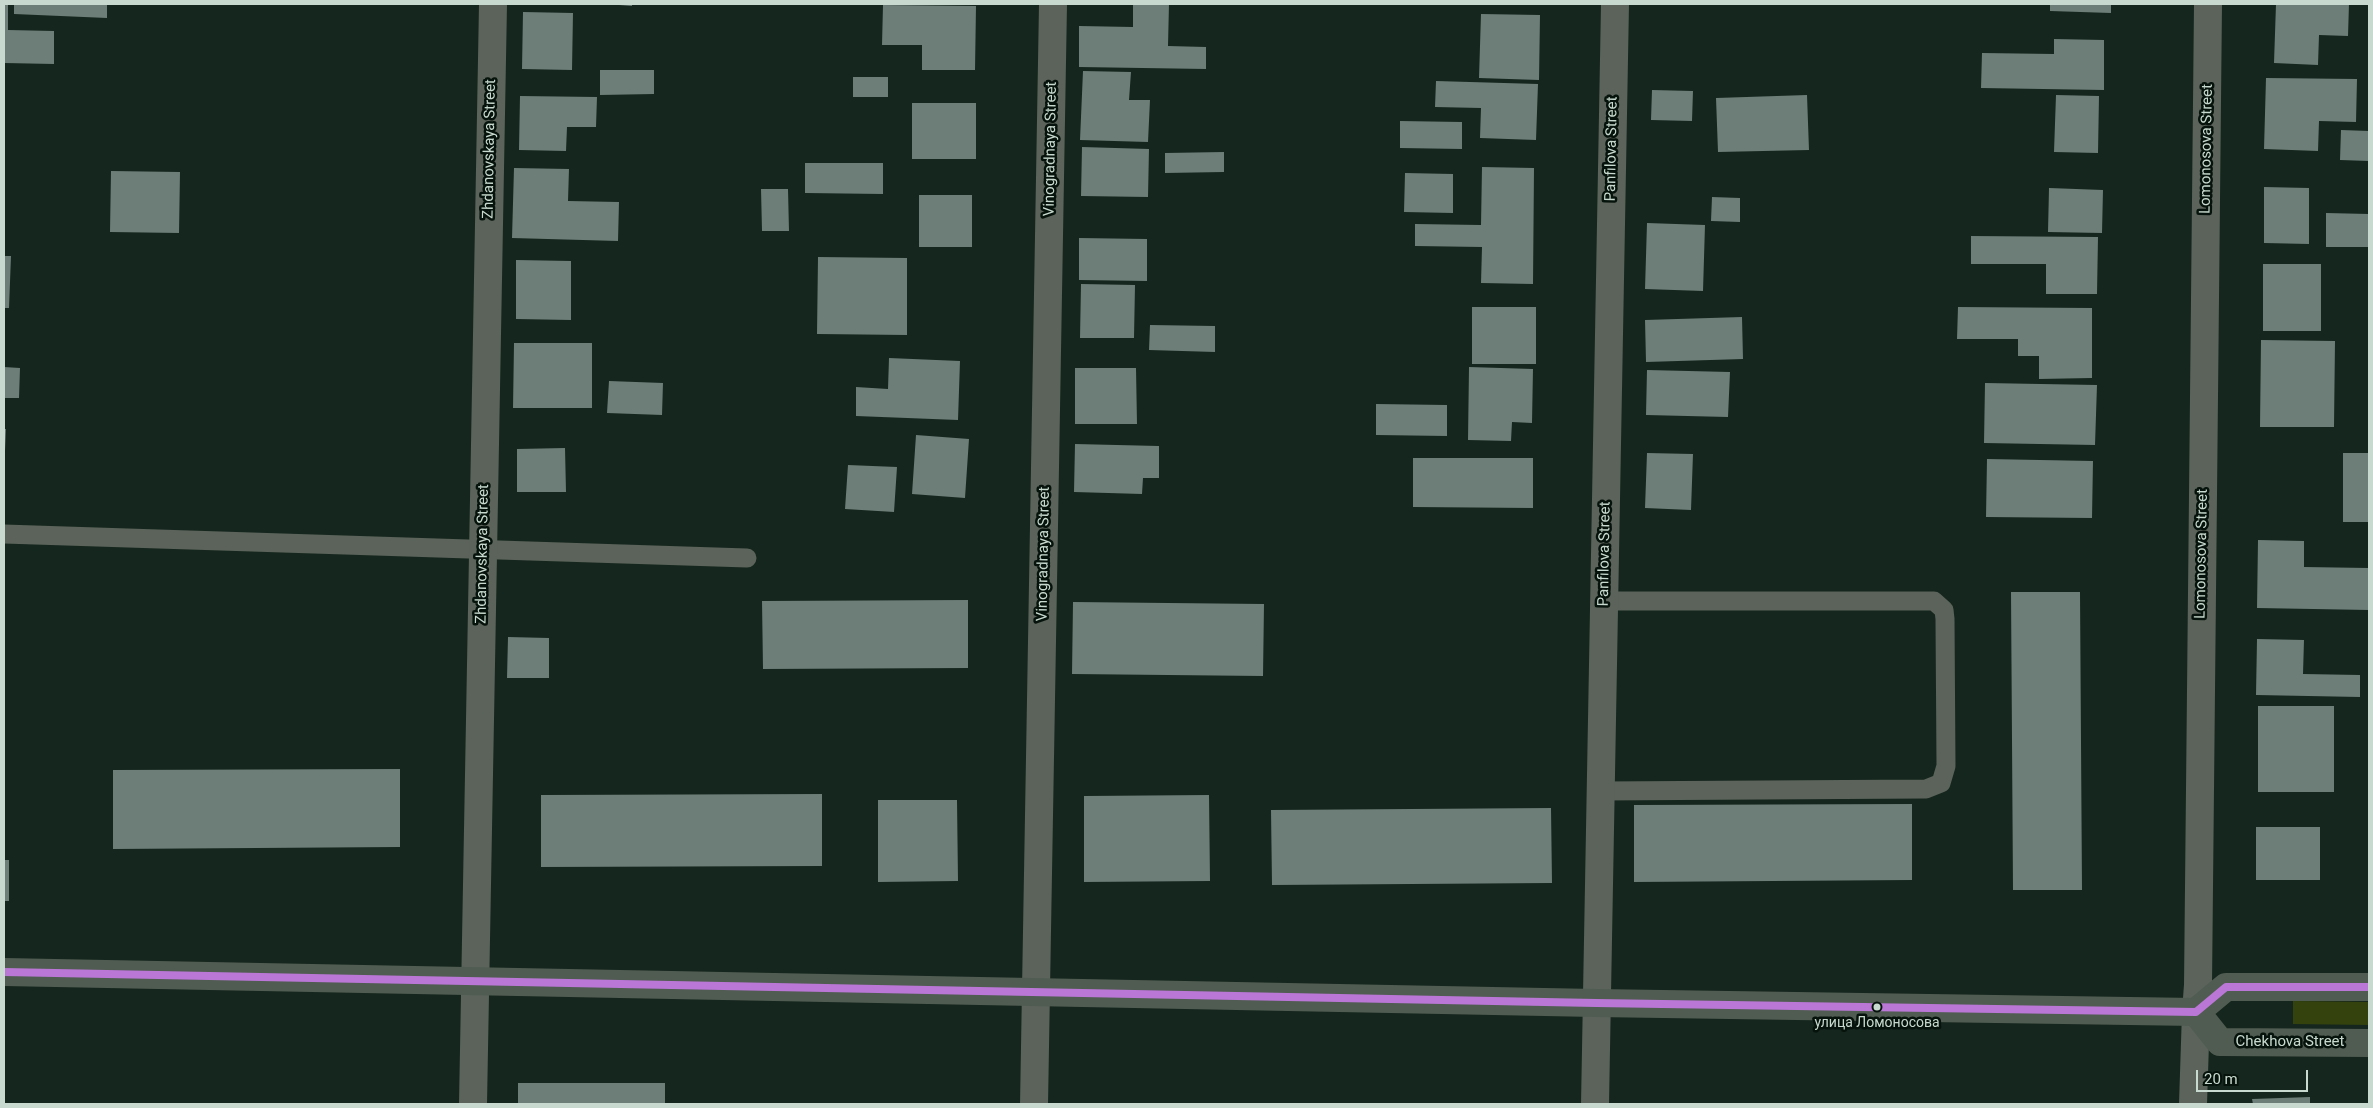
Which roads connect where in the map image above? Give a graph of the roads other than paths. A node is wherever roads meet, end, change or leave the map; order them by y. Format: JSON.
{"nodes":[{"id":1,"x":493,"y":4,"type":"edge"},
{"id":2,"x":1053,"y":4,"type":"edge"},
{"id":3,"x":1615,"y":4,"type":"edge"},
{"id":4,"x":2208,"y":4,"type":"edge"},
{"id":5,"x":4,"y":534,"type":"edge"},
{"id":6,"x":483,"y":551,"type":"junction"},
{"id":7,"x":747,"y":558,"type":"dead end"},
{"id":8,"x":1604,"y":601,"type":"junction"},
{"id":9,"x":1600,"y":791,"type":"junction"},
{"id":10,"x":4,"y":972,"type":"edge"},
{"id":11,"x":475,"y":981,"type":"junction"},
{"id":12,"x":2369,"y":987,"type":"edge"},
{"id":13,"x":1036,"y":992,"type":"junction"},
{"id":14,"x":1596,"y":1003,"type":"junction"},
{"id":15,"x":2196,"y":1012,"type":"junction"},
{"id":16,"x":2369,"y":1043,"type":"edge"},
{"id":17,"x":473,"y":1104,"type":"edge"},
{"id":18,"x":1034,"y":1104,"type":"edge"},
{"id":19,"x":1595,"y":1104,"type":"edge"},
{"id":20,"x":2194,"y":1104,"type":"edge"}],
"edges":[{"from":1,"to":6,"type":"street","name":"Zhdanovskaya Street"},
{"from":2,"to":13,"type":"street","name":"Vinogradnaya Street"},
{"from":3,"to":8,"type":"street","name":"Panfilova Street"},
{"from":4,"to":15,"type":"street","name":"Lomonosova Street"},
{"from":5,"to":6,"type":"lane"},
{"from":6,"to":7,"type":"lane"},
{"from":6,"to":11,"type":"street","name":"Zhdanovskaya Street"},
{"from":8,"to":9,"type":"street","name":"Panfilova Street"},
{"from":8,"to":9,"type":"lane"},
{"from":9,"to":14,"type":"street","name":"Panfilova Street"},
{"from":10,"to":11,"type":"main road"},
{"from":11,"to":13,"type":"main road"},
{"from":11,"to":17,"type":"street","name":"Zhdanovskaya Street"},
{"from":12,"to":15,"type":"main road"},
{"from":13,"to":14,"type":"main road"},
{"from":13,"to":18,"type":"street","name":"Vinogradnaya Street"},
{"from":14,"to":15,"type":"main road"},
{"from":14,"to":19,"type":"street","name":"Panfilova Street"},
{"from":15,"to":16,"type":"main road","name":"Chekhova Street"},
{"from":15,"to":20,"type":"street","name":"Lomonosova Street"}]}
